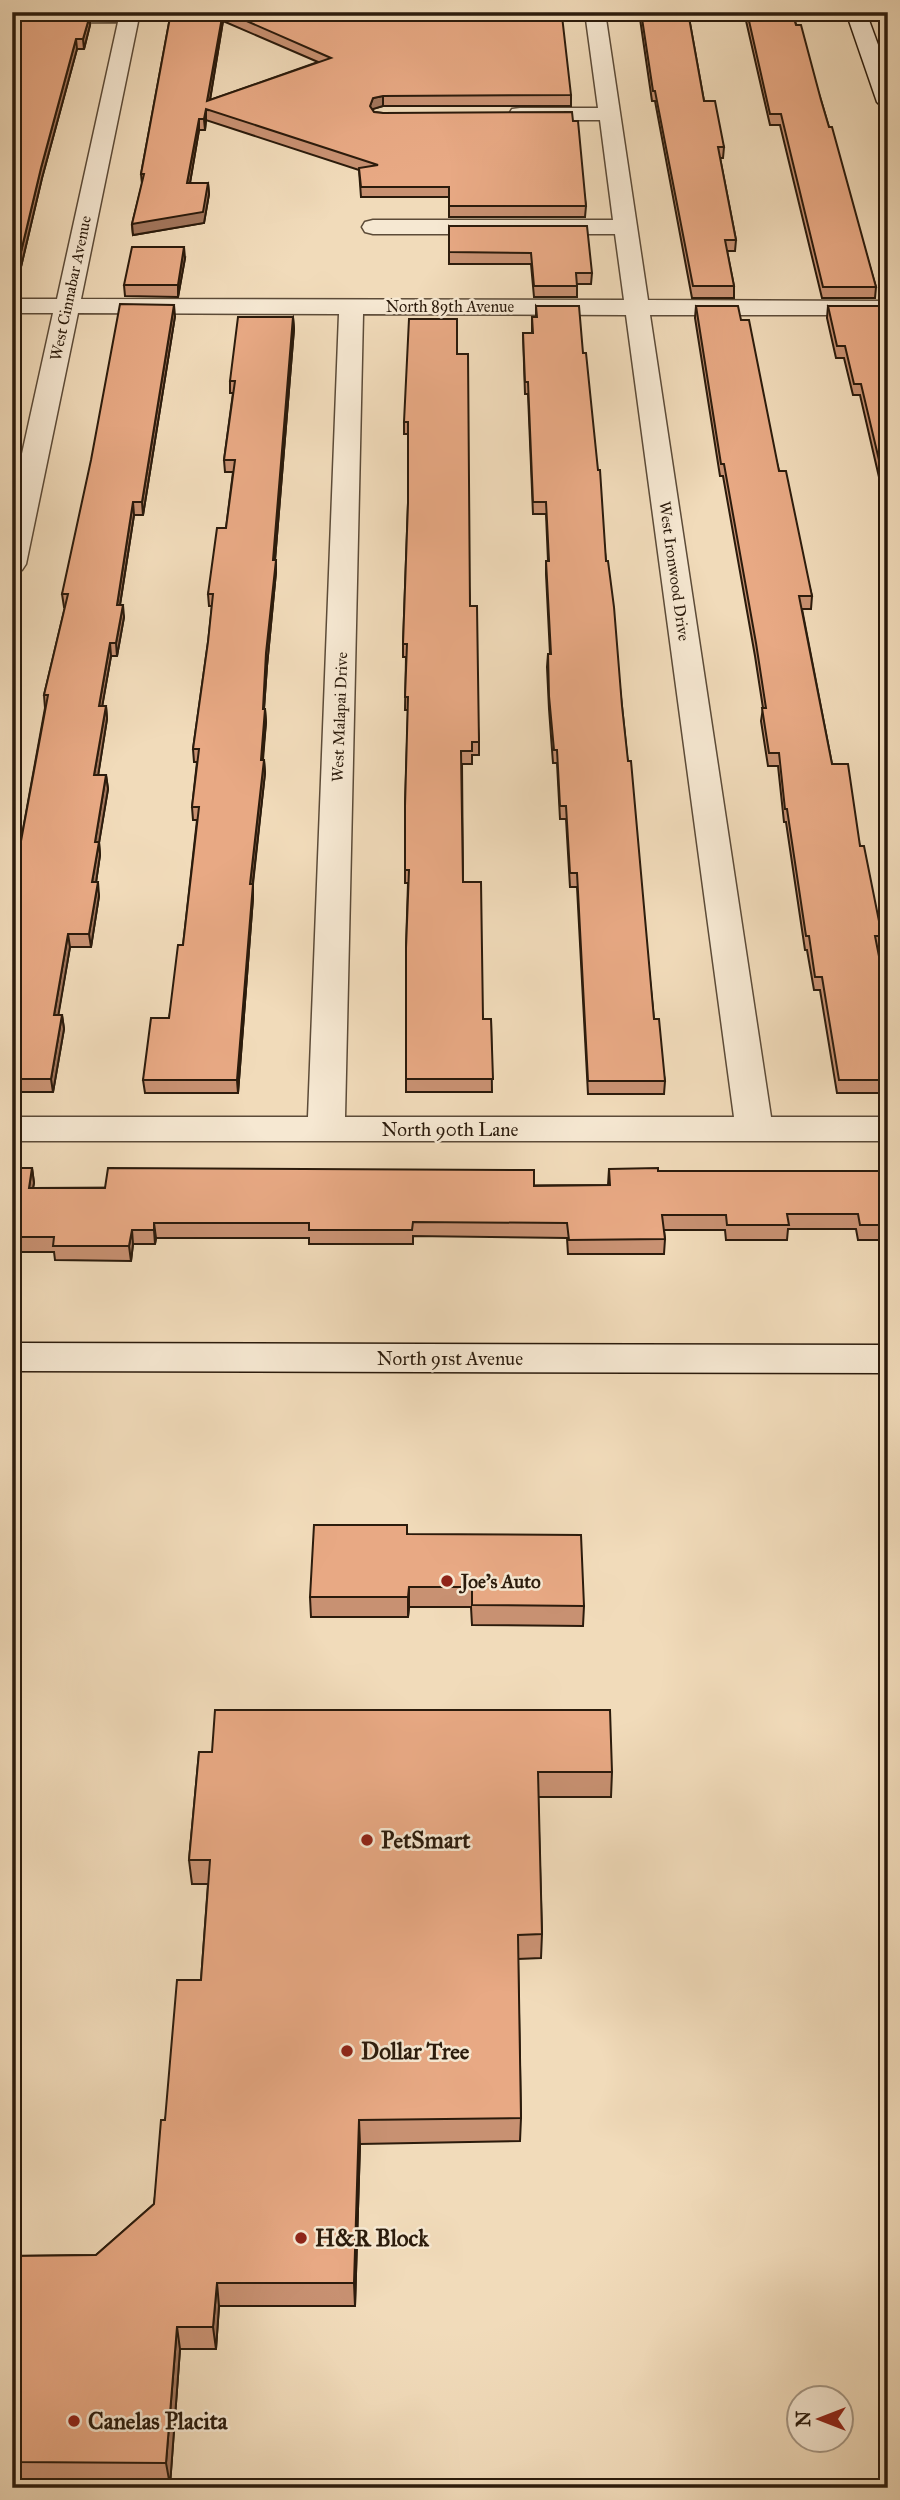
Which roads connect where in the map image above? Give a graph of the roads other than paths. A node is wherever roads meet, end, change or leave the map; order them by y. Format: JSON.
{"nodes":[{"id":1,"x":856,"y":12,"type":"edge"},
{"id":2,"x":130,"y":14,"type":"edge"},
{"id":3,"x":590,"y":16,"type":"edge"},
{"id":4,"x":12,"y":17,"type":"edge"},
{"id":5,"x":888,"y":102,"type":"edge"},
{"id":6,"x":503,"y":114,"type":"edge"},
{"id":7,"x":609,"y":114,"type":"junction"},
{"id":8,"x":373,"y":227,"type":"dead end"},
{"id":9,"x":625,"y":227,"type":"junction"},
{"id":10,"x":12,"y":306,"type":"edge"},
{"id":11,"x":66,"y":306,"type":"junction"},
{"id":12,"x":351,"y":306,"type":"junction"},
{"id":13,"x":638,"y":307,"type":"junction"},
{"id":14,"x":888,"y":308,"type":"edge"},
{"id":15,"x":12,"y":564,"type":"edge"},
{"id":16,"x":12,"y":1129,"type":"edge"},
{"id":17,"x":326,"y":1129,"type":"junction"},
{"id":18,"x":754,"y":1129,"type":"junction"},
{"id":19,"x":888,"y":1129,"type":"edge"},
{"id":20,"x":12,"y":1357,"type":"edge"},
{"id":21,"x":888,"y":1359,"type":"edge"}],
"edges":[{"from":1,"to":5,"type":"street"},
{"from":2,"to":4,"type":"street"},
{"from":2,"to":11,"type":"street","name":"West Cinnabar Avenue"},
{"from":3,"to":7,"type":"street","name":"West Ironwood Drive"},
{"from":6,"to":7,"type":"street"},
{"from":7,"to":9,"type":"street","name":"West Ironwood Drive"},
{"from":8,"to":9,"type":"street"},
{"from":9,"to":13,"type":"street","name":"West Ironwood Drive"},
{"from":10,"to":11,"type":"street","name":"North 89th Avenue"},
{"from":11,"to":12,"type":"street","name":"North 89th Avenue"},
{"from":11,"to":15,"type":"street","name":"West Cinnabar Avenue"},
{"from":12,"to":13,"type":"street","name":"North 89th Avenue"},
{"from":12,"to":17,"type":"street","name":"West Malapai Drive"},
{"from":13,"to":14,"type":"street","name":"North 89th Avenue"},
{"from":13,"to":18,"type":"street","name":"West Ironwood Drive"},
{"from":16,"to":17,"type":"street","name":"North 90th Lane"},
{"from":17,"to":18,"type":"street","name":"North 90th Lane"},
{"from":18,"to":19,"type":"street","name":"North 90th Lane"},
{"from":20,"to":21,"type":"street","name":"North 91st Avenue"}]}
